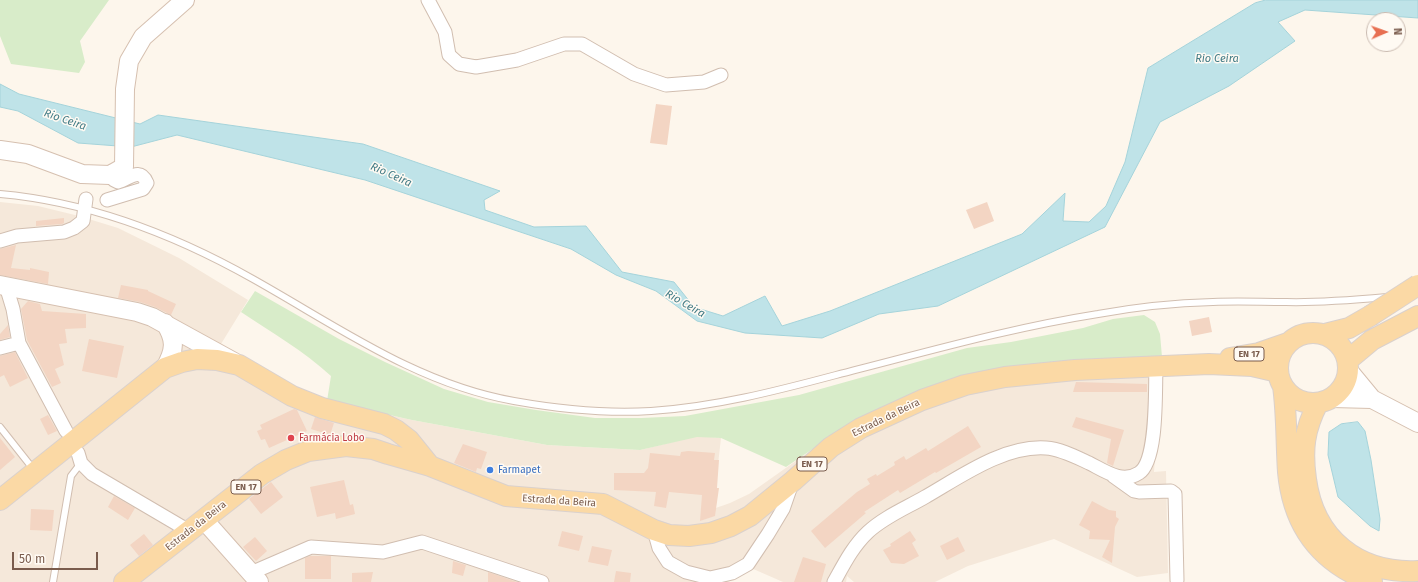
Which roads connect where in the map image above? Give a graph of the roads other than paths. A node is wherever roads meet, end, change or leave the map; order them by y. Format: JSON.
{"nodes":[{"id":1,"x":185,"y":0,"type":"edge"},
{"id":2,"x":428,"y":0,"type":"edge"},
{"id":3,"x":721,"y":75,"type":"dead end"},
{"id":4,"x":0,"y":150,"type":"edge"},
{"id":5,"x":110,"y":175,"type":"junction"},
{"id":6,"x":0,"y":194,"type":"edge"},
{"id":7,"x":107,"y":200,"type":"dead end"},
{"id":8,"x":85,"y":204,"type":"junction"},
{"id":9,"x":0,"y":241,"type":"edge"},
{"id":10,"x":3,"y":285,"type":"edge"},
{"id":11,"x":1418,"y":285,"type":"edge"},
{"id":12,"x":1418,"y":293,"type":"edge"},
{"id":13,"x":1418,"y":316,"type":"edge"},
{"id":14,"x":165,"y":323,"type":"junction"},
{"id":15,"x":1325,"y":334,"type":"junction"},
{"id":16,"x":19,"y":343,"type":"junction"},
{"id":17,"x":1288,"y":343,"type":"junction"},
{"id":18,"x":0,"y":348,"type":"edge"},
{"id":19,"x":1209,"y":364,"type":"junction"},
{"id":20,"x":239,"y":365,"type":"junction"},
{"id":21,"x":1348,"y":365,"type":"junction"},
{"id":22,"x":1156,"y":367,"type":"junction"},
{"id":23,"x":165,"y":368,"type":"junction"},
{"id":24,"x":1280,"y":379,"type":"junction"},
{"id":25,"x":1372,"y":399,"type":"junction"},
{"id":26,"x":1325,"y":400,"type":"junction"},
{"id":27,"x":1418,"y":422,"type":"edge"},
{"id":28,"x":0,"y":427,"type":"edge"},
{"id":29,"x":66,"y":431,"type":"dead end"},
{"id":30,"x":409,"y":440,"type":"junction"},
{"id":31,"x":388,"y":454,"type":"junction"},
{"id":32,"x":80,"y":458,"type":"joint"},
{"id":33,"x":430,"y":466,"type":"junction"},
{"id":34,"x":35,"y":471,"type":"junction"},
{"id":35,"x":1112,"y":476,"type":"junction"},
{"id":36,"x":793,"y":481,"type":"junction"},
{"id":37,"x":0,"y":500,"type":"edge"},
{"id":38,"x":197,"y":526,"type":"junction"},
{"id":39,"x":654,"y":530,"type":"junction"},
{"id":40,"x":1418,"y":570,"type":"edge"},
{"id":41,"x":257,"y":580,"type":"edge"},
{"id":42,"x":1177,"y":580,"type":"dead end"},
{"id":43,"x":53,"y":582,"type":"edge"},
{"id":44,"x":124,"y":582,"type":"edge"},
{"id":45,"x":542,"y":582,"type":"edge"},
{"id":46,"x":834,"y":582,"type":"edge"},
{"id":47,"x":1372,"y":582,"type":"edge"}],
"edges":[{"from":1,"to":5,"type":"main road"},
{"from":2,"to":3,"type":"street"},
{"from":4,"to":5,"type":"main road"},
{"from":5,"to":7,"type":"street"},
{"from":6,"to":8,"type":"lane"},
{"from":8,"to":9,"type":"street"},
{"from":8,"to":12,"type":"lane"},
{"from":10,"to":14,"type":"main road"},
{"from":10,"to":16,"type":"street"},
{"from":11,"to":15,"type":"main road","bridge":true},
{"from":13,"to":21,"type":"main road"},
{"from":14,"to":20,"type":"main road"},
{"from":14,"to":23,"type":"main road"},
{"from":15,"to":17,"type":"main road"},
{"from":15,"to":21,"type":"main road"},
{"from":16,"to":18,"type":"street"},
{"from":16,"to":29,"type":"street"},
{"from":17,"to":19,"type":"main road","name":"Estrada da Beira","number":"EN 17"},
{"from":17,"to":24,"type":"main road"},
{"from":19,"to":22,"type":"main road","name":"Estrada da Beira","number":"EN 17"},
{"from":19,"to":24,"type":"main road","name":"Estrada da Beira","number":"EN 17"},
{"from":20,"to":23,"type":"main road","number":"EN 17"},
{"from":20,"to":30,"type":"main road","number":"EN 17"},
{"from":21,"to":25,"type":"main road"},
{"from":21,"to":26,"type":"main road"},
{"from":22,"to":35,"type":"street"},
{"from":22,"to":36,"type":"main road","name":"Estrada da Beira","number":"EN 17"},
{"from":23,"to":34,"type":"main road","number":"EN 17"},
{"from":24,"to":26,"type":"main road"},
{"from":24,"to":47,"type":"main road"},
{"from":25,"to":26,"type":"main road"},
{"from":25,"to":27,"type":"main road"},
{"from":26,"to":40,"type":"main road"},
{"from":28,"to":34,"type":"lane"},
{"from":30,"to":31,"type":"main road"},
{"from":30,"to":33,"type":"main road","number":"EN 17"},
{"from":31,"to":33,"type":"main road","name":"Estrada da Beira","number":"EN 17"},
{"from":31,"to":38,"type":"main road","name":"Estrada da Beira","number":"EN 17"},
{"from":32,"to":38,"type":"street"},
{"from":32,"to":43,"type":"lane"},
{"from":33,"to":39,"type":"main road","name":"Estrada da Beira","number":"EN 17"},
{"from":34,"to":37,"type":"main road","number":"EN 17"},
{"from":35,"to":42,"type":"street"},
{"from":35,"to":46,"type":"street"},
{"from":36,"to":39,"type":"main road","name":"Estrada da Beira","number":"EN 17"},
{"from":36,"to":39,"type":"street"},
{"from":38,"to":41,"type":"main road"},
{"from":38,"to":44,"type":"main road","name":"Estrada da Beira","number":"EN 17"},
{"from":41,"to":45,"type":"street"}]}
